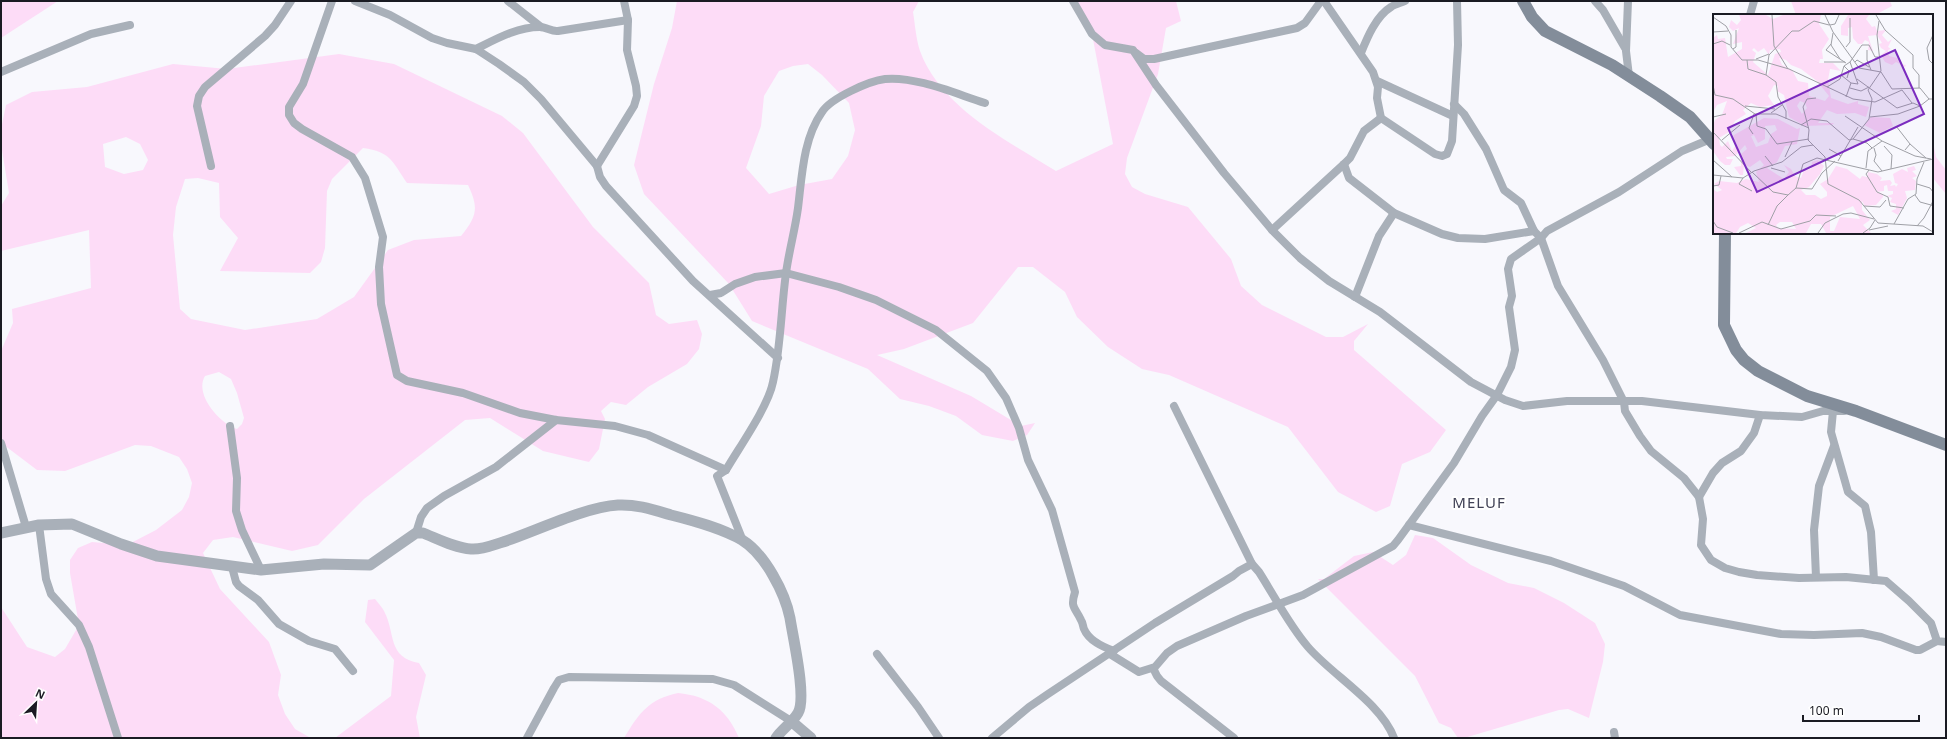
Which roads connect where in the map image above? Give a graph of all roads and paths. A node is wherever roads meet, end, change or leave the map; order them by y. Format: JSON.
{"nodes":[{"id":1,"x":291,"y":1,"type":"edge"},
{"id":2,"x":332,"y":1,"type":"edge"},
{"id":3,"x":355,"y":1,"type":"edge"},
{"id":4,"x":508,"y":1,"type":"edge"},
{"id":5,"x":624,"y":1,"type":"edge"},
{"id":6,"x":1073,"y":1,"type":"edge"},
{"id":7,"x":1323,"y":1,"type":"edge"},
{"id":8,"x":1406,"y":1,"type":"edge"},
{"id":9,"x":1457,"y":1,"type":"edge"},
{"id":10,"x":1523,"y":1,"type":"edge"},
{"id":11,"x":1595,"y":1,"type":"edge"},
{"id":12,"x":1628,"y":1,"type":"edge"},
{"id":13,"x":1754,"y":1,"type":"edge"},
{"id":14,"x":1750,"y":14,"type":"edge"},
{"id":15,"x":628,"y":20,"type":"junction"},
{"id":16,"x":130,"y":24,"type":"dead end"},
{"id":17,"x":541,"y":27,"type":"junction"},
{"id":18,"x":476,"y":49,"type":"junction"},
{"id":19,"x":1133,"y":50,"type":"junction"},
{"id":20,"x":1626,"y":51,"type":"junction"},
{"id":21,"x":1361,"y":53,"type":"junction"},
{"id":22,"x":1,"y":72,"type":"edge"},
{"id":23,"x":1629,"y":76,"type":"junction"},
{"id":24,"x":1377,"y":81,"type":"junction"},
{"id":25,"x":985,"y":103,"type":"dead end"},
{"id":26,"x":1454,"y":104,"type":"junction"},
{"id":27,"x":1453,"y":116,"type":"junction"},
{"id":28,"x":1381,"y":118,"type":"junction"},
{"id":29,"x":1713,"y":141,"type":"edge"},
{"id":30,"x":1344,"y":164,"type":"junction"},
{"id":31,"x":211,"y":166,"type":"dead end"},
{"id":32,"x":597,"y":166,"type":"junction"},
{"id":33,"x":1394,"y":214,"type":"junction"},
{"id":34,"x":1272,"y":230,"type":"junction"},
{"id":35,"x":1534,"y":231,"type":"junction"},
{"id":36,"x":1725,"y":234,"type":"edge"},
{"id":37,"x":1541,"y":238,"type":"junction"},
{"id":38,"x":786,"y":273,"type":"junction"},
{"id":39,"x":710,"y":295,"type":"junction"},
{"id":40,"x":1355,"y":297,"type":"junction"},
{"id":41,"x":778,"y":358,"type":"junction"},
{"id":42,"x":1497,"y":395,"type":"junction"},
{"id":43,"x":1624,"y":402,"type":"junction"},
{"id":44,"x":1174,"y":406,"type":"dead end"},
{"id":45,"x":1833,"y":411,"type":"junction"},
{"id":46,"x":1856,"y":411,"type":"junction"},
{"id":47,"x":1760,"y":415,"type":"junction"},
{"id":48,"x":556,"y":420,"type":"junction"},
{"id":49,"x":230,"y":426,"type":"dead end"},
{"id":50,"x":1,"y":443,"type":"edge"},
{"id":51,"x":1946,"y":445,"type":"edge"},
{"id":52,"x":1834,"y":446,"type":"junction"},
{"id":53,"x":726,"y":470,"type":"junction"},
{"id":54,"x":1699,"y":497,"type":"junction"},
{"id":55,"x":39,"y":524,"type":"junction"},
{"id":56,"x":1409,"y":526,"type":"junction"},
{"id":57,"x":26,"y":527,"type":"junction"},
{"id":58,"x":416,"y":533,"type":"junction"},
{"id":59,"x":1,"y":534,"type":"edge"},
{"id":60,"x":743,"y":541,"type":"junction"},
{"id":61,"x":1252,"y":564,"type":"junction"},
{"id":62,"x":232,"y":567,"type":"junction"},
{"id":63,"x":261,"y":570,"type":"junction"},
{"id":64,"x":1816,"y":577,"type":"junction"},
{"id":65,"x":1874,"y":580,"type":"junction"},
{"id":66,"x":1279,"y":604,"type":"junction"},
{"id":67,"x":1937,"y":641,"type":"junction"},
{"id":68,"x":1946,"y":642,"type":"edge"},
{"id":69,"x":1112,"y":652,"type":"junction"},
{"id":70,"x":877,"y":654,"type":"dead end"},
{"id":71,"x":1153,"y":668,"type":"junction"},
{"id":72,"x":353,"y":671,"type":"dead end"},
{"id":73,"x":791,"y":721,"type":"junction"},
{"id":74,"x":118,"y":738,"type":"edge"},
{"id":75,"x":527,"y":738,"type":"edge"},
{"id":76,"x":776,"y":738,"type":"edge"},
{"id":77,"x":811,"y":738,"type":"edge"},
{"id":78,"x":939,"y":738,"type":"edge"},
{"id":79,"x":992,"y":738,"type":"edge"},
{"id":80,"x":1234,"y":738,"type":"edge"},
{"id":81,"x":1394,"y":738,"type":"edge"}],
"edges":[{"from":1,"to":31,"type":"street"},
{"from":2,"to":48,"type":"street"},
{"from":3,"to":18,"type":"street"},
{"from":4,"to":17,"type":"street"},
{"from":5,"to":15,"type":"street"},
{"from":6,"to":19,"type":"street"},
{"from":7,"to":19,"type":"street"},
{"from":7,"to":21,"type":"street"},
{"from":8,"to":21,"type":"street"},
{"from":9,"to":26,"type":"street"},
{"from":10,"to":23,"type":"main road"},
{"from":11,"to":20,"type":"street"},
{"from":12,"to":20,"type":"street"},
{"from":13,"to":14,"type":"street"},
{"from":15,"to":17,"type":"street"},
{"from":15,"to":32,"type":"street"},
{"from":16,"to":22,"type":"street"},
{"from":17,"to":18,"type":"street"},
{"from":18,"to":32,"type":"street"},
{"from":19,"to":34,"type":"street"},
{"from":20,"to":23,"type":"street"},
{"from":21,"to":24,"type":"street"},
{"from":23,"to":29,"type":"main road"},
{"from":24,"to":27,"type":"street"},
{"from":24,"to":28,"type":"street"},
{"from":25,"to":38,"type":"street"},
{"from":26,"to":27,"type":"street"},
{"from":26,"to":35,"type":"street"},
{"from":27,"to":28,"type":"street"},
{"from":28,"to":30,"type":"street"},
{"from":29,"to":37,"type":"street"},
{"from":30,"to":33,"type":"street"},
{"from":30,"to":34,"type":"street"},
{"from":32,"to":39,"type":"street"},
{"from":33,"to":35,"type":"street"},
{"from":33,"to":40,"type":"street"},
{"from":34,"to":40,"type":"street"},
{"from":35,"to":37,"type":"street"},
{"from":36,"to":46,"type":"main road"},
{"from":37,"to":42,"type":"street"},
{"from":37,"to":43,"type":"street"},
{"from":38,"to":39,"type":"street"},
{"from":38,"to":41,"type":"street"},
{"from":38,"to":69,"type":"street"},
{"from":39,"to":41,"type":"street"},
{"from":40,"to":42,"type":"street"},
{"from":41,"to":53,"type":"street"},
{"from":42,"to":43,"type":"street"},
{"from":42,"to":56,"type":"street"},
{"from":43,"to":47,"type":"street"},
{"from":43,"to":54,"type":"street"},
{"from":44,"to":61,"type":"street"},
{"from":45,"to":46,"type":"street"},
{"from":45,"to":47,"type":"street"},
{"from":45,"to":52,"type":"street"},
{"from":46,"to":51,"type":"main road"},
{"from":47,"to":54,"type":"street"},
{"from":48,"to":53,"type":"street"},
{"from":48,"to":58,"type":"street"},
{"from":49,"to":63,"type":"street"},
{"from":50,"to":57,"type":"street"},
{"from":52,"to":64,"type":"street"},
{"from":52,"to":65,"type":"street"},
{"from":53,"to":60,"type":"street"},
{"from":54,"to":64,"type":"street"},
{"from":55,"to":57,"type":"street"},
{"from":55,"to":62,"type":"street"},
{"from":55,"to":74,"type":"street"},
{"from":56,"to":66,"type":"street"},
{"from":56,"to":67,"type":"street"},
{"from":57,"to":59,"type":"street"},
{"from":58,"to":60,"type":"street"},
{"from":58,"to":63,"type":"street"},
{"from":60,"to":73,"type":"street"},
{"from":61,"to":66,"type":"street"},
{"from":61,"to":69,"type":"street"},
{"from":62,"to":63,"type":"street"},
{"from":62,"to":72,"type":"street"},
{"from":64,"to":65,"type":"street"},
{"from":65,"to":67,"type":"street"},
{"from":66,"to":71,"type":"street"},
{"from":66,"to":81,"type":"street"},
{"from":67,"to":68,"type":"street"},
{"from":69,"to":71,"type":"street"},
{"from":69,"to":79,"type":"street"},
{"from":70,"to":78,"type":"street"},
{"from":71,"to":80,"type":"street"},
{"from":73,"to":75,"type":"street"},
{"from":73,"to":76,"type":"street"},
{"from":73,"to":77,"type":"street"}]}
